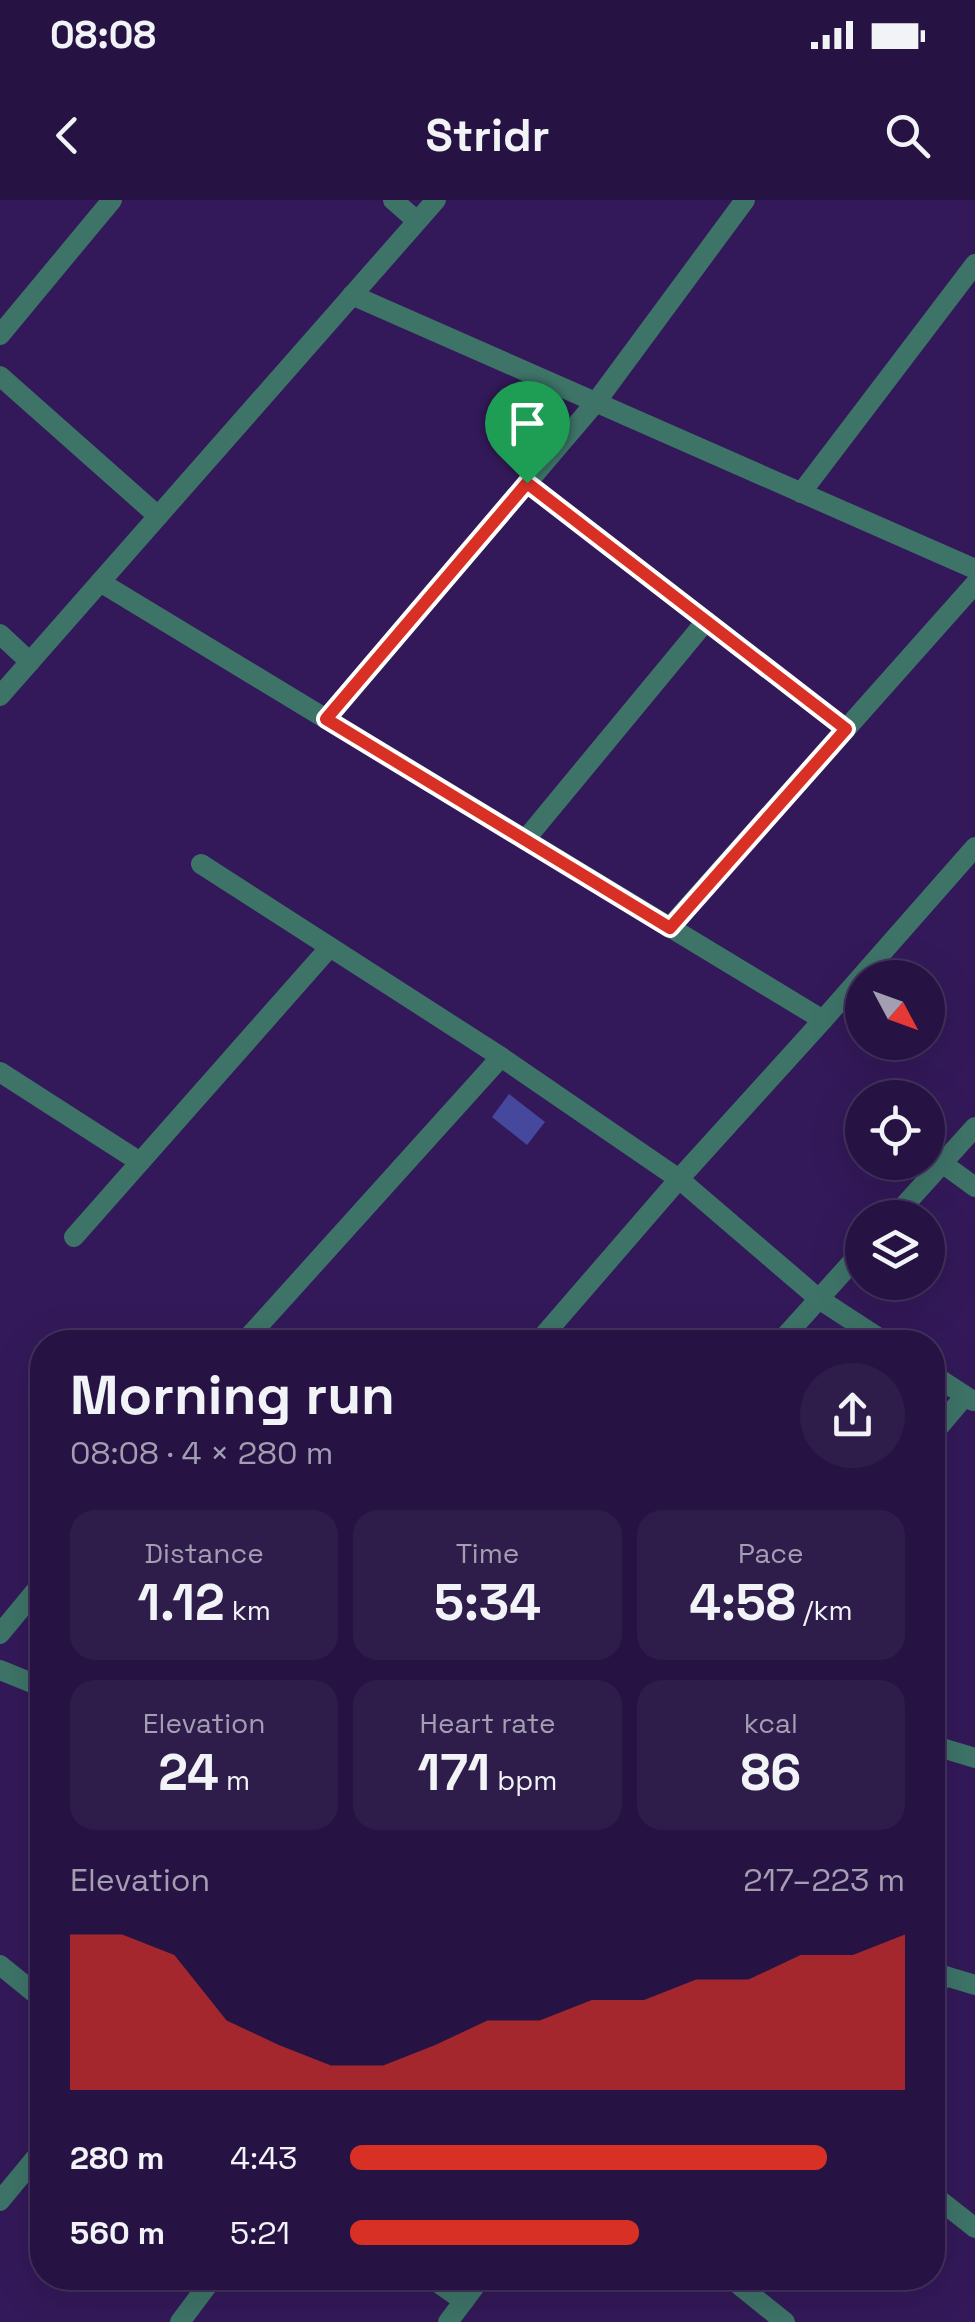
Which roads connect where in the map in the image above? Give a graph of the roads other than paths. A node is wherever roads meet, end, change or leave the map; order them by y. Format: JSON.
{"nodes":[{"id":1,"x":112,"y":200,"type":"edge"},
{"id":2,"x":393,"y":200,"type":"edge"},
{"id":3,"x":436,"y":200,"type":"edge"},
{"id":4,"x":746,"y":200,"type":"edge"},
{"id":5,"x":417,"y":222,"type":"junction"},
{"id":6,"x":975,"y":264,"type":"edge"},
{"id":7,"x":352,"y":295,"type":"junction"},
{"id":8,"x":0,"y":334,"type":"edge"},
{"id":9,"x":0,"y":376,"type":"edge"},
{"id":10,"x":596,"y":402,"type":"junction"},
{"id":11,"x":527,"y":483,"type":"junction"},
{"id":12,"x":802,"y":493,"type":"junction"},
{"id":13,"x":158,"y":516,"type":"junction"},
{"id":14,"x":975,"y":569,"type":"edge"},
{"id":15,"x":100,"y":582,"type":"junction"},
{"id":16,"x":975,"y":584,"type":"edge"},
{"id":17,"x":706,"y":621,"type":"junction"},
{"id":18,"x":0,"y":634,"type":"edge"},
{"id":19,"x":30,"y":662,"type":"junction"},
{"id":20,"x":0,"y":696,"type":"edge"},
{"id":21,"x":326,"y":719,"type":"junction"},
{"id":22,"x":846,"y":729,"type":"junction"},
{"id":23,"x":526,"y":840,"type":"junction"},
{"id":24,"x":975,"y":846,"type":"edge"},
{"id":25,"x":201,"y":864,"type":"dead end"},
{"id":26,"x":670,"y":928,"type":"junction"},
{"id":27,"x":330,"y":947,"type":"junction"},
{"id":28,"x":824,"y":1020,"type":"junction"},
{"id":29,"x":501,"y":1057,"type":"junction"},
{"id":30,"x":0,"y":1072,"type":"edge"},
{"id":31,"x":975,"y":1127,"type":"edge"},
{"id":32,"x":945,"y":1160,"type":"edge"},
{"id":33,"x":140,"y":1162,"type":"junction"},
{"id":34,"x":945,"y":1165,"type":"edge"},
{"id":35,"x":679,"y":1178,"type":"junction"},
{"id":36,"x":927,"y":1180,"type":"edge"},
{"id":37,"x":975,"y":1187,"type":"edge"},
{"id":38,"x":909,"y":1200,"type":"edge"},
{"id":39,"x":74,"y":1237,"type":"dead end"},
{"id":40,"x":845,"y":1270,"type":"edge"},
{"id":41,"x":819,"y":1298,"type":"junction"},
{"id":42,"x":255,"y":1330,"type":"edge"},
{"id":43,"x":548,"y":1330,"type":"edge"},
{"id":44,"x":791,"y":1330,"type":"edge"},
{"id":45,"x":867,"y":1330,"type":"edge"},
{"id":46,"x":945,"y":1383,"type":"edge"},
{"id":47,"x":970,"y":1399,"type":"edge"},
{"id":48,"x":945,"y":1423,"type":"edge"},
{"id":49,"x":30,"y":1598,"type":"edge"},
{"id":50,"x":0,"y":1634,"type":"edge"},
{"id":51,"x":0,"y":1670,"type":"edge"},
{"id":52,"x":30,"y":1682,"type":"edge"},
{"id":53,"x":945,"y":1749,"type":"edge"},
{"id":54,"x":975,"y":1758,"type":"edge"},
{"id":55,"x":0,"y":1965,"type":"edge"},
{"id":56,"x":945,"y":1981,"type":"edge"},
{"id":57,"x":975,"y":1985,"type":"edge"},
{"id":58,"x":30,"y":1989,"type":"edge"},
{"id":59,"x":30,"y":2164,"type":"edge"},
{"id":60,"x":1,"y":2199,"type":"edge"},
{"id":61,"x":945,"y":2204,"type":"edge"},
{"id":62,"x":975,"y":2228,"type":"edge"},
{"id":63,"x":204,"y":2290,"type":"edge"},
{"id":64,"x":441,"y":2290,"type":"edge"},
{"id":65,"x":474,"y":2290,"type":"edge"},
{"id":66,"x":746,"y":2290,"type":"edge"},
{"id":67,"x":460,"y":2314,"type":"edge"},
{"id":68,"x":180,"y":2322,"type":"edge"},
{"id":69,"x":785,"y":2322,"type":"edge"}],
"edges":[{"from":1,"to":8,"type":"street"},
{"from":2,"to":5,"type":"street"},
{"from":3,"to":5,"type":"street"},
{"from":4,"to":10,"type":"street"},
{"from":5,"to":7,"type":"street"},
{"from":6,"to":12,"type":"street"},
{"from":7,"to":10,"type":"street"},
{"from":7,"to":13,"type":"street"},
{"from":9,"to":13,"type":"street"},
{"from":10,"to":11,"type":"street"},
{"from":10,"to":12,"type":"street"},
{"from":11,"to":17,"type":"street"},
{"from":11,"to":21,"type":"street"},
{"from":12,"to":14,"type":"street"},
{"from":13,"to":15,"type":"street"},
{"from":15,"to":19,"type":"street"},
{"from":15,"to":21,"type":"street"},
{"from":16,"to":22,"type":"street"},
{"from":17,"to":22,"type":"street"},
{"from":17,"to":23,"type":"street"},
{"from":18,"to":19,"type":"street"},
{"from":19,"to":20,"type":"street"},
{"from":21,"to":23,"type":"street"},
{"from":22,"to":26,"type":"street"},
{"from":23,"to":26,"type":"street"},
{"from":24,"to":28,"type":"street"},
{"from":25,"to":27,"type":"street"},
{"from":26,"to":28,"type":"street"},
{"from":27,"to":29,"type":"street"},
{"from":27,"to":33,"type":"street"},
{"from":28,"to":35,"type":"street"},
{"from":29,"to":35,"type":"street"},
{"from":29,"to":42,"type":"street"},
{"from":30,"to":33,"type":"street"},
{"from":31,"to":32,"type":"street"},
{"from":33,"to":39,"type":"street"},
{"from":34,"to":37,"type":"street"},
{"from":35,"to":41,"type":"street"},
{"from":35,"to":43,"type":"street"},
{"from":36,"to":38,"type":"street"},
{"from":40,"to":41,"type":"street"},
{"from":41,"to":44,"type":"street"},
{"from":41,"to":45,"type":"street"},
{"from":46,"to":47,"type":"street"},
{"from":47,"to":48,"type":"street"},
{"from":49,"to":50,"type":"street"},
{"from":51,"to":52,"type":"street"},
{"from":53,"to":54,"type":"street"},
{"from":55,"to":58,"type":"street"},
{"from":56,"to":57,"type":"street"},
{"from":59,"to":60,"type":"street"},
{"from":61,"to":62,"type":"street"},
{"from":63,"to":68,"type":"street"},
{"from":64,"to":67,"type":"street"},
{"from":65,"to":67,"type":"street"},
{"from":66,"to":69,"type":"street"}]}
